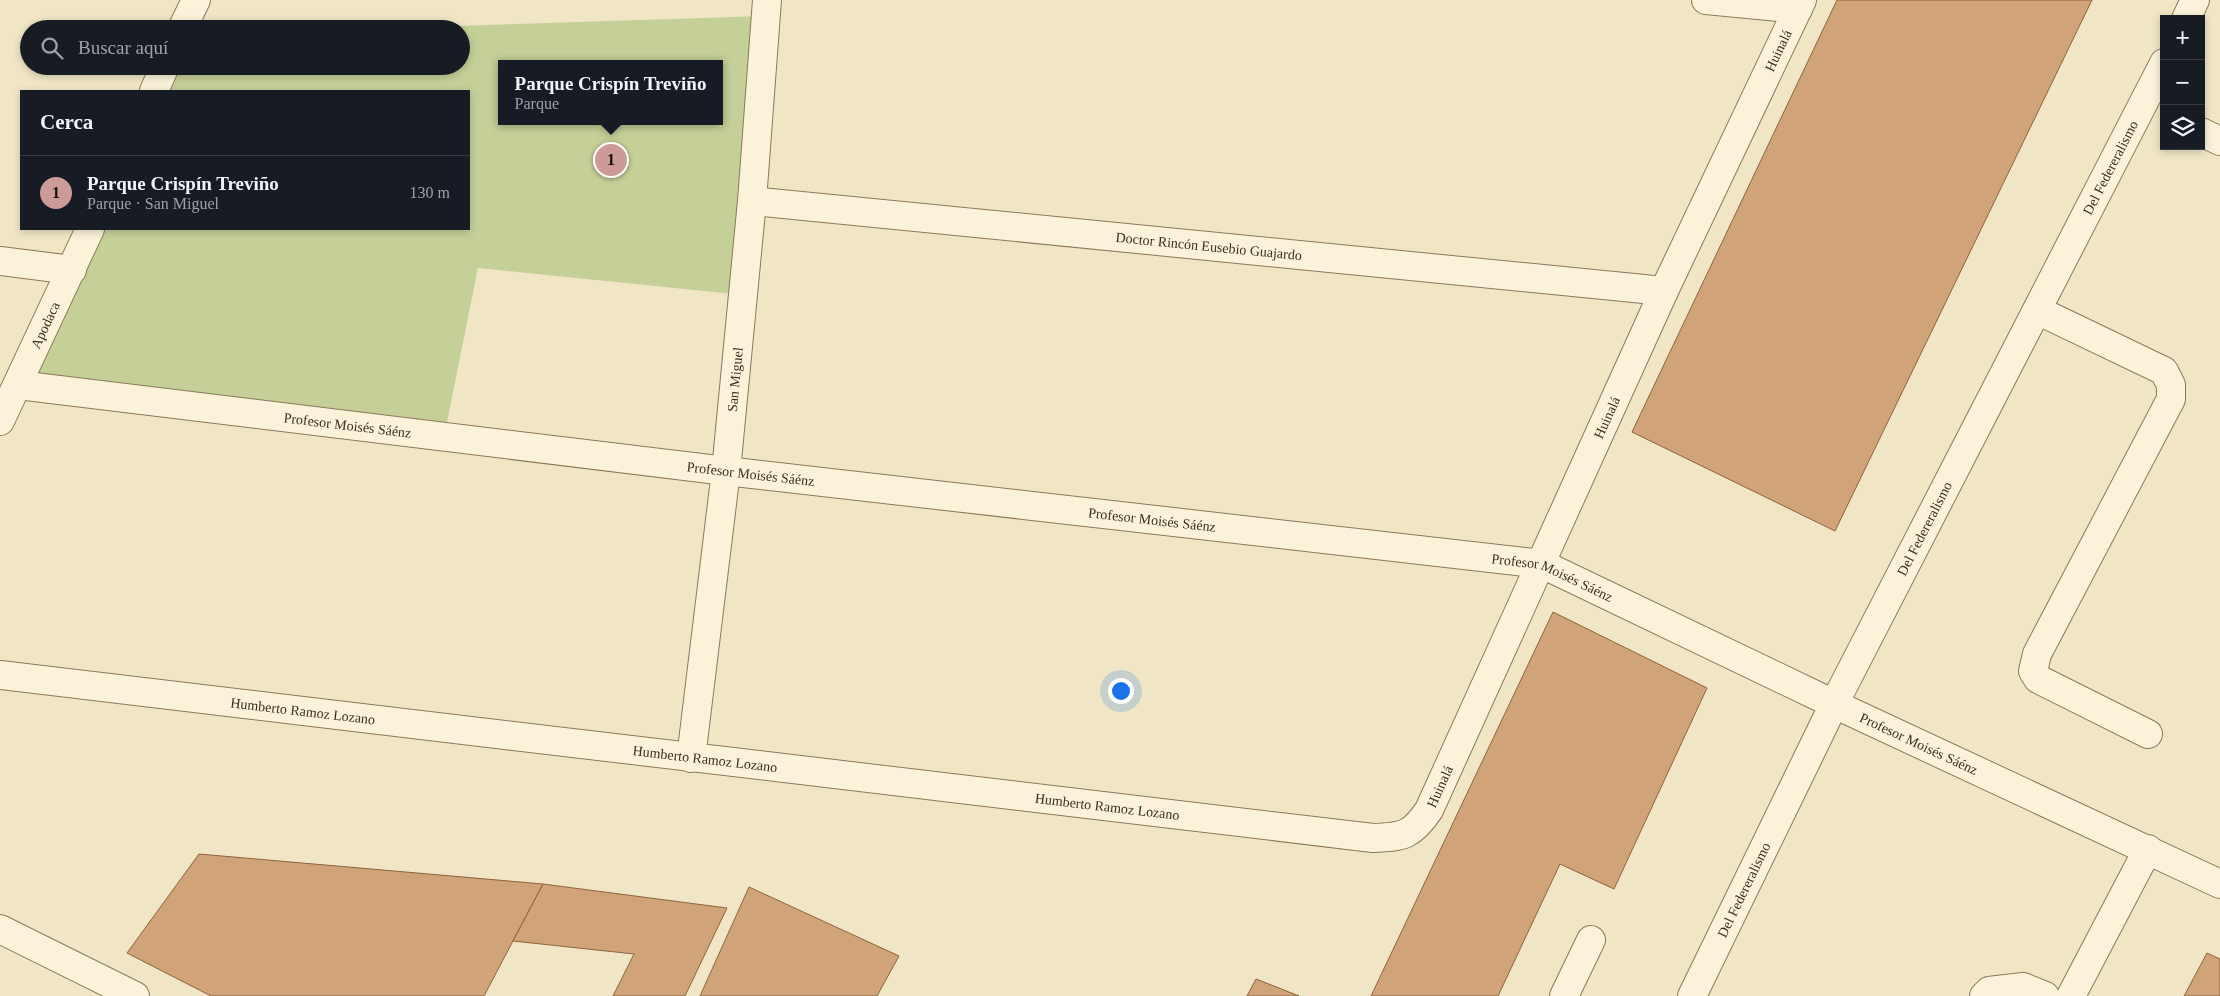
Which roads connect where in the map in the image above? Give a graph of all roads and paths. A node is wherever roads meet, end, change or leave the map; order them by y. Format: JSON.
{"nodes":[{"id":1,"x":196,"y":0,"type":"edge"},
{"id":2,"x":767,"y":0,"type":"edge"},
{"id":3,"x":1706,"y":0,"type":"edge"},
{"id":4,"x":2195,"y":0,"type":"edge"},
{"id":5,"x":1800,"y":4,"type":"edge"},
{"id":6,"x":2188,"y":15,"type":"edge"},
{"id":7,"x":186,"y":20,"type":"edge"},
{"id":8,"x":161,"y":75,"type":"edge"},
{"id":9,"x":2160,"y":81,"type":"edge"},
{"id":10,"x":154,"y":90,"type":"edge"},
{"id":11,"x":2154,"y":108,"type":"edge"},
{"id":12,"x":2205,"y":134,"type":"edge"},
{"id":13,"x":2220,"y":141,"type":"edge"},
{"id":14,"x":752,"y":201,"type":"junction"},
{"id":15,"x":90,"y":230,"type":"edge"},
{"id":16,"x":0,"y":260,"type":"edge"},
{"id":17,"x":72,"y":270,"type":"junction"},
{"id":18,"x":1664,"y":290,"type":"junction"},
{"id":19,"x":2037,"y":310,"type":"junction"},
{"id":20,"x":18,"y":385,"type":"junction"},
{"id":21,"x":0,"y":421,"type":"edge"},
{"id":22,"x":726,"y":471,"type":"junction"},
{"id":23,"x":1542,"y":564,"type":"junction"},
{"id":24,"x":0,"y":675,"type":"edge"},
{"id":25,"x":1834,"y":704,"type":"junction"},
{"id":26,"x":2148,"y":734,"type":"dead end"},
{"id":27,"x":691,"y":758,"type":"junction"},
{"id":28,"x":1410,"y":833,"type":"joint"},
{"id":29,"x":2148,"y":849,"type":"junction"},
{"id":30,"x":2220,"y":884,"type":"edge"},
{"id":31,"x":0,"y":929,"type":"edge"},
{"id":32,"x":1591,"y":940,"type":"dead end"},
{"id":33,"x":135,"y":996,"type":"edge"},
{"id":34,"x":1564,"y":996,"type":"edge"},
{"id":35,"x":1692,"y":996,"type":"edge"},
{"id":36,"x":1984,"y":996,"type":"edge"},
{"id":37,"x":2045,"y":996,"type":"edge"},
{"id":38,"x":2071,"y":996,"type":"edge"}],
"edges":[{"from":1,"to":7,"type":"street"},
{"from":2,"to":14,"type":"street","name":"San Miguel"},
{"from":3,"to":5,"type":"street"},
{"from":4,"to":6,"type":"street"},
{"from":5,"to":18,"type":"street","name":"Huinalá"},
{"from":8,"to":10,"type":"street"},
{"from":9,"to":11,"type":"street","name":"Del Federeralismo"},
{"from":11,"to":19,"type":"street","name":"Del Federeralismo"},
{"from":12,"to":13,"type":"street"},
{"from":14,"to":18,"type":"street","name":"Doctor Rincón Eusebio Guajardo"},
{"from":14,"to":22,"type":"street","name":"San Miguel"},
{"from":15,"to":17,"type":"street","name":"Apodaca"},
{"from":16,"to":17,"type":"street"},
{"from":17,"to":20,"type":"street","name":"Apodaca"},
{"from":18,"to":23,"type":"street","name":"Huinalá"},
{"from":19,"to":25,"type":"street","name":"Del Federeralismo"},
{"from":19,"to":26,"type":"street"},
{"from":20,"to":21,"type":"street","name":"Apodaca"},
{"from":20,"to":22,"type":"street","name":"Profesor Moisés Sáénz"},
{"from":22,"to":23,"type":"street","name":"Profesor Moisés Sáénz"},
{"from":22,"to":27,"type":"street","name":"San Miguel"},
{"from":23,"to":25,"type":"street","name":"Profesor Moisés Sáénz"},
{"from":23,"to":28,"type":"street","name":"Huinalá"},
{"from":24,"to":27,"type":"street","name":"Humberto Ramoz Lozano"},
{"from":25,"to":29,"type":"street","name":"Profesor Moisés Sáénz"},
{"from":25,"to":35,"type":"street","name":"Del Federeralismo"},
{"from":27,"to":28,"type":"street","name":"Humberto Ramoz Lozano"},
{"from":29,"to":30,"type":"street","name":"Profesor Moisés Sáénz"},
{"from":29,"to":38,"type":"street"},
{"from":31,"to":33,"type":"street"},
{"from":32,"to":34,"type":"street"},
{"from":36,"to":37,"type":"street"}]}
